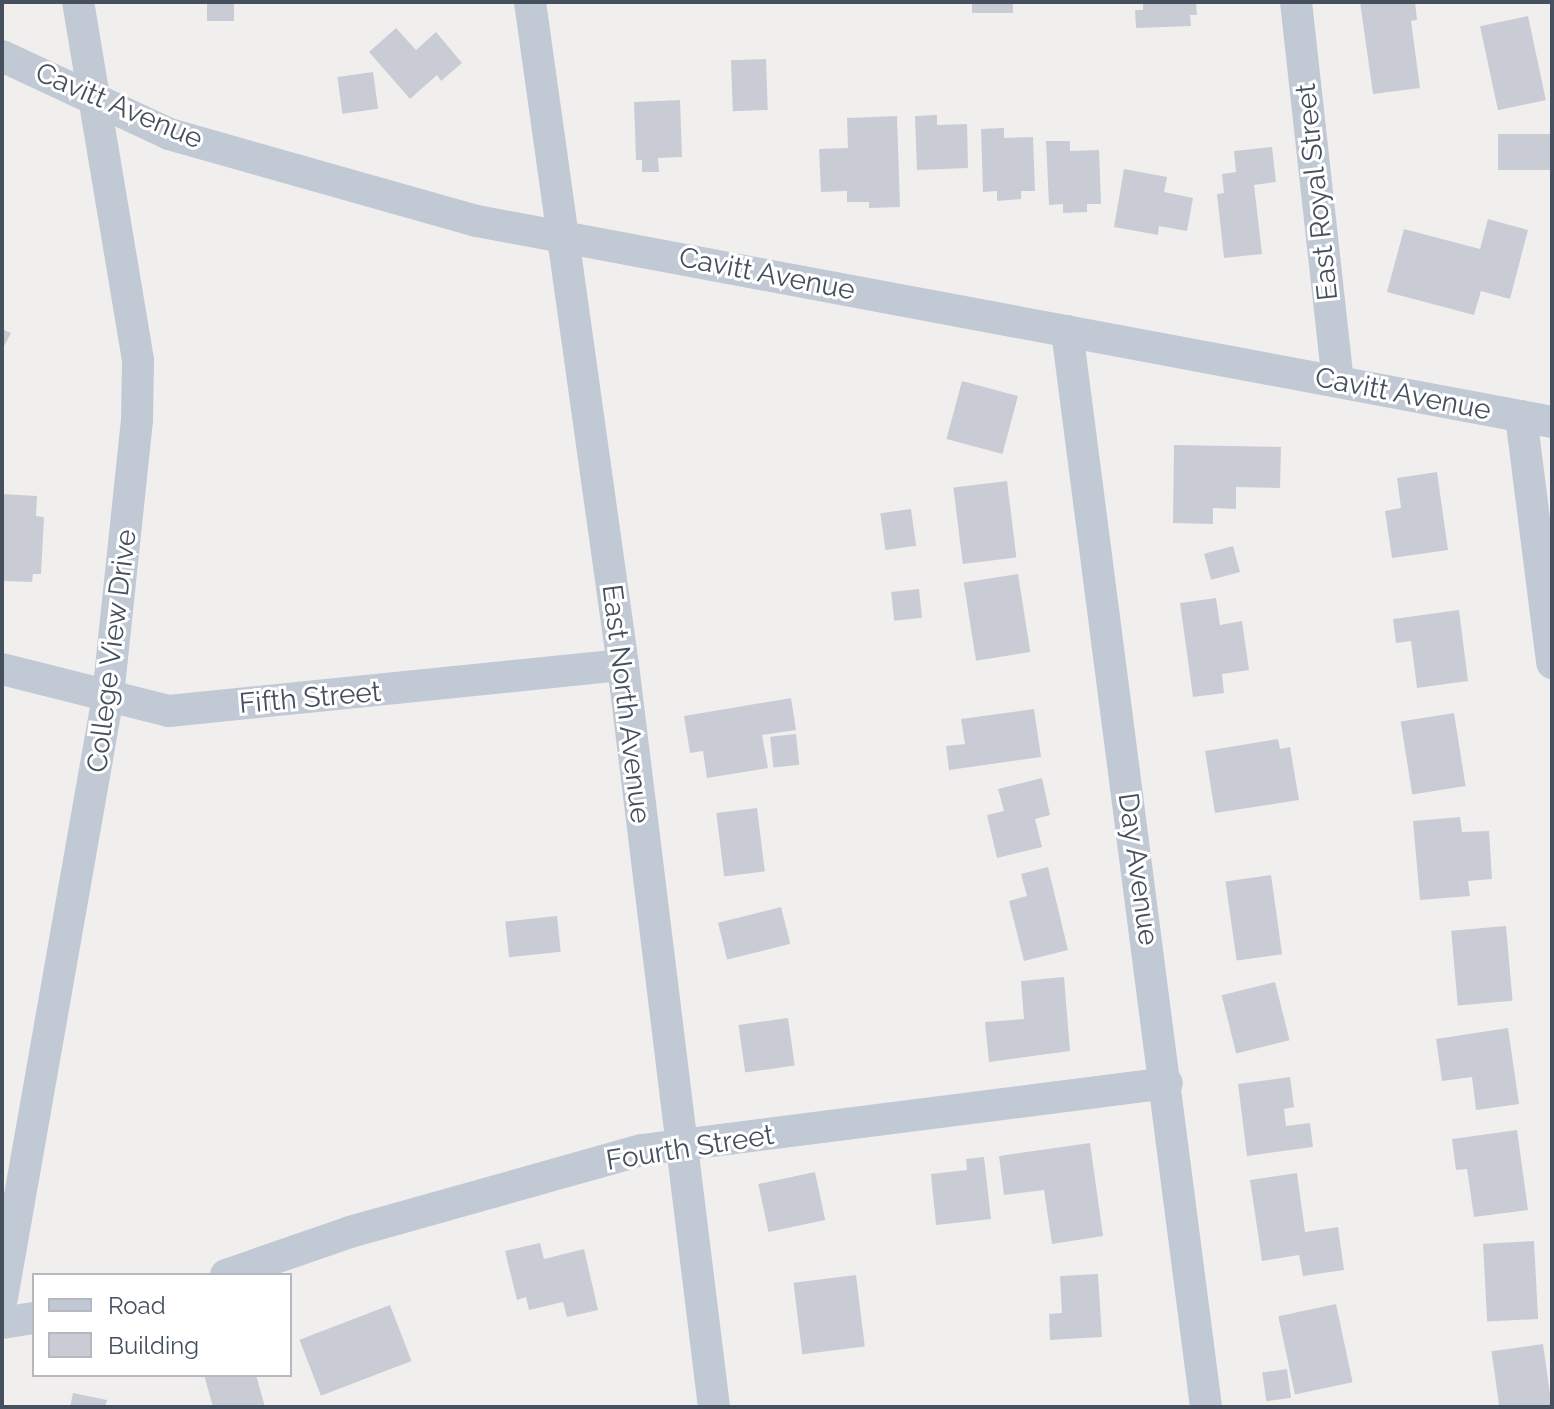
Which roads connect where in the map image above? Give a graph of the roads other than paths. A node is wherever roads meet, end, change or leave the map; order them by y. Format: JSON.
{"nodes":[{"id":1,"x":78,"y":2,"type":"edge"},
{"id":2,"x":530,"y":2,"type":"edge"},
{"id":3,"x":1296,"y":2,"type":"edge"},
{"id":4,"x":2,"y":56,"type":"edge"},
{"id":5,"x":94,"y":95,"type":"junction"},
{"id":6,"x":561,"y":233,"type":"junction"},
{"id":7,"x":1067,"y":331,"type":"junction"},
{"id":8,"x":1338,"y":381,"type":"junction"},
{"id":9,"x":1537,"y":419,"type":"edge"},
{"id":10,"x":1552,"y":663,"type":"edge"},
{"id":11,"x":623,"y":665,"type":"junction"},
{"id":12,"x":2,"y":669,"type":"edge"},
{"id":13,"x":108,"y":696,"type":"junction"},
{"id":14,"x":1167,"y":1083,"type":"junction"},
{"id":15,"x":679,"y":1144,"type":"junction"},
{"id":16,"x":232,"y":1273,"type":"edge"},
{"id":17,"x":2,"y":1298,"type":"edge"},
{"id":18,"x":32,"y":1318,"type":"edge"},
{"id":19,"x":2,"y":1323,"type":"edge"},
{"id":20,"x":714,"y":1407,"type":"edge"},
{"id":21,"x":1206,"y":1407,"type":"edge"}],
"edges":[{"from":1,"to":5,"type":"street","name":"College View Drive"},
{"from":2,"to":6,"type":"street","name":"East North Avenue"},
{"from":3,"to":8,"type":"street","name":"East Royal Street"},
{"from":4,"to":5,"type":"street","name":"Cavitt Avenue"},
{"from":5,"to":6,"type":"street","name":"Cavitt Avenue"},
{"from":5,"to":13,"type":"street","name":"College View Drive"},
{"from":6,"to":7,"type":"street","name":"Cavitt Avenue"},
{"from":6,"to":11,"type":"street","name":"East North Avenue"},
{"from":7,"to":8,"type":"street","name":"Cavitt Avenue"},
{"from":7,"to":14,"type":"street","name":"Day Avenue"},
{"from":8,"to":9,"type":"street","name":"Cavitt Avenue"},
{"from":9,"to":10,"type":"street"},
{"from":11,"to":13,"type":"street","name":"Fifth Street"},
{"from":11,"to":15,"type":"street","name":"East North Avenue"},
{"from":12,"to":13,"type":"street","name":"Fifth Street"},
{"from":13,"to":17,"type":"street","name":"College View Drive"},
{"from":14,"to":15,"type":"street","name":"Fourth Street"},
{"from":14,"to":21,"type":"street","name":"Day Avenue"},
{"from":15,"to":16,"type":"street","name":"Fourth Street"},
{"from":15,"to":20,"type":"street","name":"East North Avenue"},
{"from":18,"to":19,"type":"street"}]}
